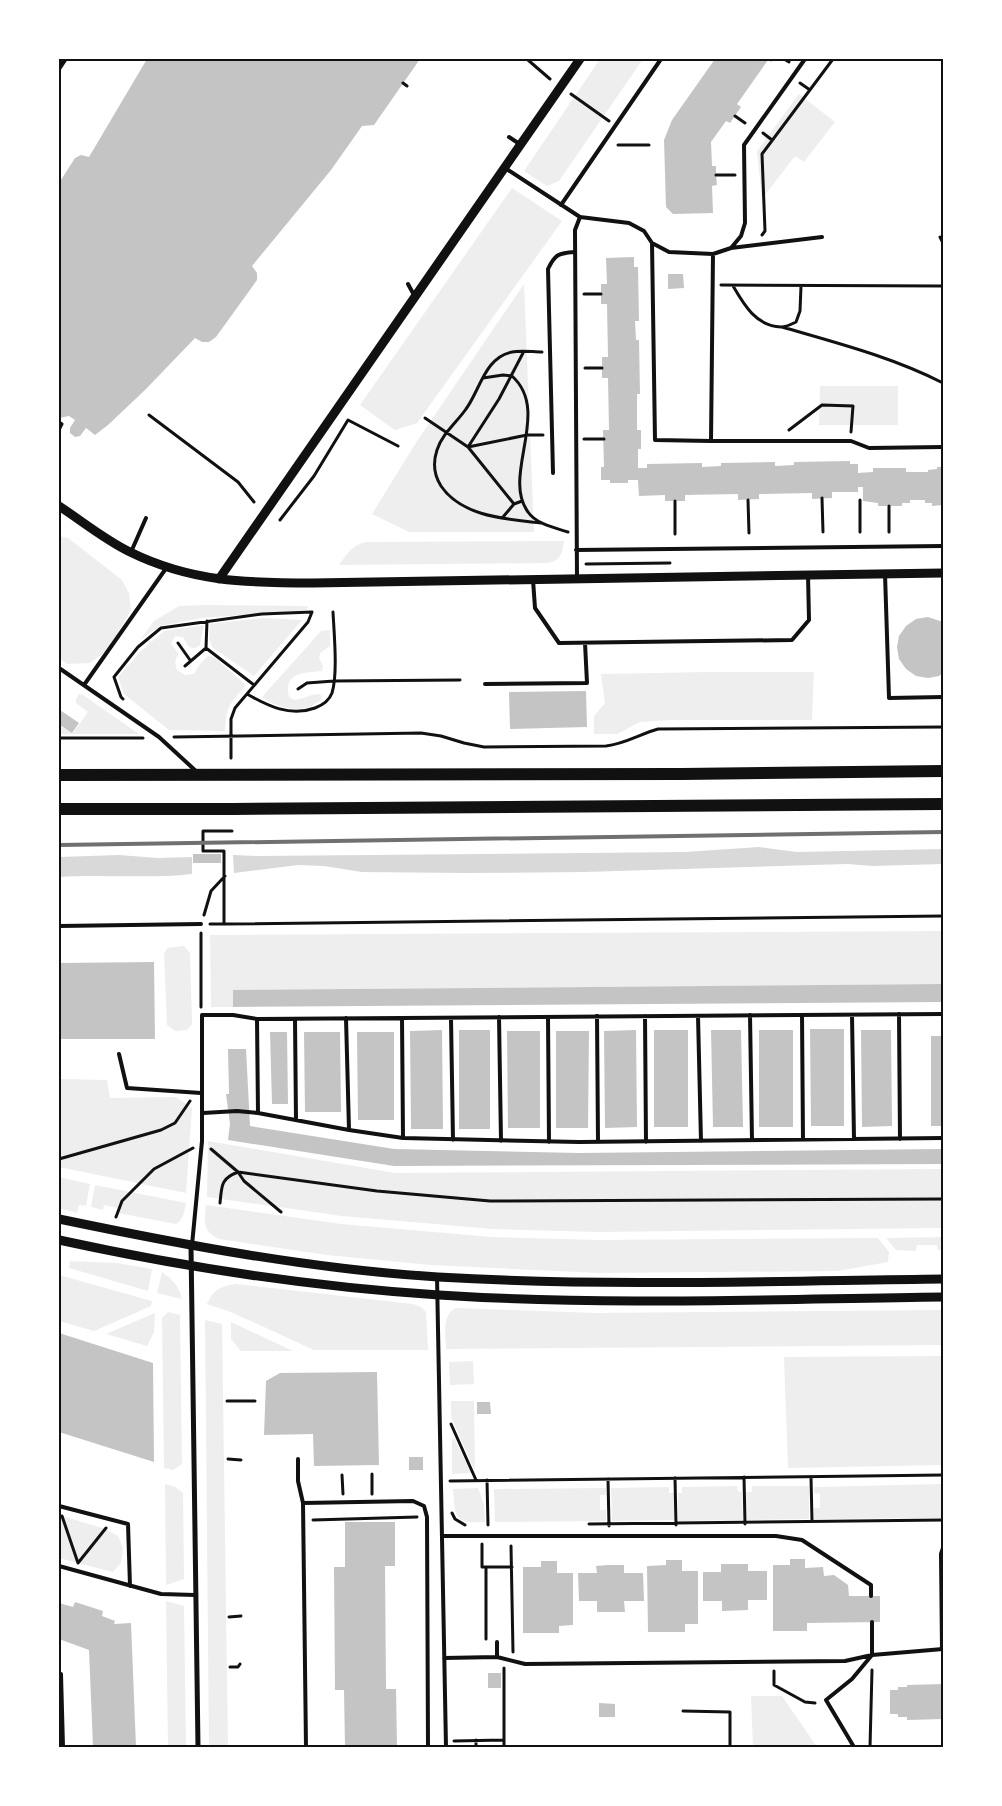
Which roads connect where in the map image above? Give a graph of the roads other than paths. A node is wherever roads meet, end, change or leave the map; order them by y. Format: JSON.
{"nodes":[{"id":1,"x":65,"y":59,"type":"edge"},
{"id":2,"x":580,"y":59,"type":"edge"},
{"id":3,"x":661,"y":59,"type":"edge"},
{"id":4,"x":805,"y":59,"type":"edge"},
{"id":5,"x":59,"y":68,"type":"edge"},
{"id":6,"x":509,"y":137,"type":"dead end"},
{"id":7,"x":521,"y":145,"type":"junction"},
{"id":8,"x":505,"y":168,"type":"junction"},
{"id":9,"x":561,"y":204,"type":"junction"},
{"id":10,"x":580,"y":217,"type":"junction"},
{"id":11,"x":822,"y":237,"type":"dead end"},
{"id":12,"x":652,"y":244,"type":"junction"},
{"id":13,"x":731,"y":248,"type":"junction"},
{"id":14,"x":575,"y":252,"type":"junction"},
{"id":15,"x":713,"y":254,"type":"junction"},
{"id":16,"x":408,"y":284,"type":"dead end"},
{"id":17,"x":415,"y":297,"type":"junction"},
{"id":18,"x":711,"y":440,"type":"junction"},
{"id":19,"x":943,"y":447,"type":"edge"},
{"id":20,"x":553,"y":473,"type":"dead end"},
{"id":21,"x":59,"y":506,"type":"edge"},
{"id":22,"x":146,"y":518,"type":"dead end"},
{"id":23,"x":943,"y":546,"type":"edge"},
{"id":24,"x":576,"y":550,"type":"junction"},
{"id":25,"x":131,"y":552,"type":"junction"},
{"id":26,"x":167,"y":567,"type":"junction"},
{"id":27,"x":943,"y":573,"type":"edge"},
{"id":28,"x":808,"y":574,"type":"junction"},
{"id":29,"x":886,"y":574,"type":"junction"},
{"id":30,"x":577,"y":578,"type":"junction"},
{"id":31,"x":219,"y":580,"type":"junction"},
{"id":32,"x":533,"y":580,"type":"junction"},
{"id":33,"x":585,"y":643,"type":"junction"},
{"id":34,"x":59,"y":668,"type":"edge"},
{"id":35,"x":485,"y":684,"type":"dead end"},
{"id":36,"x":84,"y":685,"type":"junction"},
{"id":37,"x":943,"y":697,"type":"edge"},
{"id":38,"x":943,"y":772,"type":"edge"},
{"id":39,"x":199,"y":774,"type":"junction"},
{"id":40,"x":59,"y":775,"type":"edge"},
{"id":41,"x":943,"y":804,"type":"edge"},
{"id":42,"x":59,"y":809,"type":"edge"},
{"id":43,"x":201,"y":924,"type":"road end"},
{"id":44,"x":59,"y":926,"type":"edge"},
{"id":45,"x":899,"y":1014,"type":"junction"},
{"id":46,"x":943,"y":1014,"type":"edge"},
{"id":47,"x":750,"y":1015,"type":"junction"},
{"id":48,"x":802,"y":1015,"type":"junction"},
{"id":49,"x":852,"y":1015,"type":"junction"},
{"id":50,"x":597,"y":1016,"type":"junction"},
{"id":51,"x":645,"y":1016,"type":"junction"},
{"id":52,"x":698,"y":1016,"type":"junction"},
{"id":53,"x":499,"y":1017,"type":"junction"},
{"id":54,"x":548,"y":1017,"type":"junction"},
{"id":55,"x":346,"y":1018,"type":"junction"},
{"id":56,"x":402,"y":1018,"type":"junction"},
{"id":57,"x":451,"y":1018,"type":"junction"},
{"id":58,"x":257,"y":1019,"type":"junction"},
{"id":59,"x":295,"y":1019,"type":"junction"},
{"id":60,"x":119,"y":1054,"type":"dead end"},
{"id":61,"x":201,"y":1092,"type":"junction"},
{"id":62,"x":203,"y":1113,"type":"junction"},
{"id":63,"x":258,"y":1113,"type":"junction"},
{"id":64,"x":296,"y":1120,"type":"junction"},
{"id":65,"x":349,"y":1130,"type":"junction"},
{"id":66,"x":403,"y":1138,"type":"junction"},
{"id":67,"x":943,"y":1138,"type":"edge"},
{"id":68,"x":854,"y":1139,"type":"junction"},
{"id":69,"x":900,"y":1139,"type":"junction"},
{"id":70,"x":453,"y":1140,"type":"junction"},
{"id":71,"x":501,"y":1140,"type":"junction"},
{"id":72,"x":752,"y":1140,"type":"junction"},
{"id":73,"x":803,"y":1140,"type":"junction"},
{"id":74,"x":701,"y":1141,"type":"junction"},
{"id":75,"x":549,"y":1142,"type":"junction"},
{"id":76,"x":598,"y":1142,"type":"junction"},
{"id":77,"x":646,"y":1142,"type":"junction"},
{"id":78,"x":59,"y":1220,"type":"edge"},
{"id":79,"x":59,"y":1240,"type":"edge"},
{"id":80,"x":192,"y":1246,"type":"junction"},
{"id":81,"x":190,"y":1266,"type":"junction"},
{"id":82,"x":437,"y":1277,"type":"junction"},
{"id":83,"x":943,"y":1279,"type":"edge"},
{"id":84,"x":437,"y":1295,"type":"junction"},
{"id":85,"x":943,"y":1297,"type":"edge"},
{"id":86,"x":298,"y":1459,"type":"dead end"},
{"id":87,"x":303,"y":1503,"type":"junction"},
{"id":88,"x":59,"y":1506,"type":"edge"},
{"id":89,"x":442,"y":1536,"type":"junction"},
{"id":90,"x":943,"y":1548,"type":"edge"},
{"id":91,"x":59,"y":1566,"type":"edge"},
{"id":92,"x":130,"y":1586,"type":"junction"},
{"id":93,"x":195,"y":1594,"type":"junction"},
{"id":94,"x":871,"y":1596,"type":"dead end"},
{"id":95,"x":872,"y":1622,"type":"dead end"},
{"id":96,"x":496,"y":1642,"type":"dead end"},
{"id":97,"x":943,"y":1649,"type":"edge"},
{"id":98,"x":872,"y":1655,"type":"junction"},
{"id":99,"x":497,"y":1657,"type":"junction"},
{"id":100,"x":444,"y":1658,"type":"junction"},
{"id":101,"x":59,"y":1674,"type":"edge"},
{"id":102,"x":63,"y":1747,"type":"edge"},
{"id":103,"x":198,"y":1747,"type":"edge"},
{"id":104,"x":306,"y":1747,"type":"edge"},
{"id":105,"x":428,"y":1747,"type":"edge"},
{"id":106,"x":446,"y":1747,"type":"edge"},
{"id":107,"x":854,"y":1747,"type":"edge"}],
"edges":[{"from":1,"to":5,"type":"street"},
{"from":2,"to":7,"type":"street"},
{"from":3,"to":9,"type":"lane"},
{"from":4,"to":13,"type":"lane"},
{"from":6,"to":7,"type":"lane"},
{"from":7,"to":8,"type":"street"},
{"from":8,"to":9,"type":"lane"},
{"from":8,"to":17,"type":"street"},
{"from":9,"to":10,"type":"lane"},
{"from":10,"to":12,"type":"lane"},
{"from":10,"to":14,"type":"lane"},
{"from":11,"to":13,"type":"lane"},
{"from":12,"to":15,"type":"lane"},
{"from":12,"to":18,"type":"lane"},
{"from":13,"to":15,"type":"lane"},
{"from":14,"to":20,"type":"lane"},
{"from":14,"to":24,"type":"lane"},
{"from":15,"to":18,"type":"lane"},
{"from":16,"to":17,"type":"lane"},
{"from":17,"to":31,"type":"street"},
{"from":18,"to":19,"type":"lane"},
{"from":21,"to":25,"type":"street"},
{"from":22,"to":25,"type":"lane"},
{"from":23,"to":24,"type":"lane"},
{"from":24,"to":30,"type":"lane"},
{"from":25,"to":26,"type":"street"},
{"from":26,"to":31,"type":"street"},
{"from":26,"to":36,"type":"lane"},
{"from":27,"to":29,"type":"street"},
{"from":28,"to":29,"type":"street"},
{"from":28,"to":30,"type":"street"},
{"from":28,"to":33,"type":"lane"},
{"from":29,"to":37,"type":"lane"},
{"from":30,"to":32,"type":"street"},
{"from":31,"to":32,"type":"street"},
{"from":32,"to":33,"type":"lane"},
{"from":33,"to":35,"type":"lane"},
{"from":34,"to":36,"type":"lane"},
{"from":36,"to":39,"type":"lane"},
{"from":38,"to":39,"type":"main road"},
{"from":39,"to":40,"type":"main road"},
{"from":41,"to":42,"type":"main road"},
{"from":43,"to":44,"type":"lane"},
{"from":45,"to":46,"type":"lane"},
{"from":45,"to":49,"type":"lane"},
{"from":45,"to":69,"type":"lane"},
{"from":47,"to":48,"type":"lane"},
{"from":47,"to":52,"type":"lane"},
{"from":47,"to":72,"type":"lane"},
{"from":48,"to":49,"type":"lane"},
{"from":48,"to":73,"type":"lane"},
{"from":49,"to":68,"type":"lane"},
{"from":50,"to":51,"type":"lane"},
{"from":50,"to":54,"type":"lane"},
{"from":50,"to":76,"type":"lane"},
{"from":51,"to":52,"type":"lane"},
{"from":51,"to":77,"type":"lane"},
{"from":52,"to":74,"type":"lane"},
{"from":53,"to":54,"type":"lane"},
{"from":53,"to":57,"type":"lane"},
{"from":53,"to":71,"type":"lane"},
{"from":54,"to":75,"type":"lane"},
{"from":55,"to":56,"type":"lane"},
{"from":55,"to":59,"type":"lane"},
{"from":55,"to":65,"type":"lane"},
{"from":56,"to":57,"type":"lane"},
{"from":56,"to":66,"type":"lane"},
{"from":57,"to":70,"type":"lane"},
{"from":58,"to":59,"type":"lane"},
{"from":58,"to":61,"type":"lane"},
{"from":58,"to":63,"type":"lane"},
{"from":59,"to":64,"type":"lane"},
{"from":60,"to":61,"type":"lane"},
{"from":61,"to":62,"type":"lane"},
{"from":62,"to":63,"type":"lane"},
{"from":62,"to":80,"type":"lane"},
{"from":63,"to":64,"type":"lane"},
{"from":64,"to":65,"type":"lane"},
{"from":65,"to":66,"type":"lane"},
{"from":66,"to":70,"type":"lane"},
{"from":67,"to":69,"type":"lane"},
{"from":68,"to":69,"type":"lane"},
{"from":68,"to":73,"type":"lane"},
{"from":70,"to":71,"type":"lane"},
{"from":71,"to":75,"type":"lane"},
{"from":72,"to":73,"type":"lane"},
{"from":72,"to":74,"type":"lane"},
{"from":74,"to":77,"type":"lane"},
{"from":75,"to":76,"type":"lane"},
{"from":76,"to":77,"type":"lane"},
{"from":78,"to":80,"type":"street"},
{"from":79,"to":81,"type":"street"},
{"from":80,"to":81,"type":"street"},
{"from":80,"to":82,"type":"street"},
{"from":81,"to":84,"type":"street"},
{"from":81,"to":93,"type":"street"},
{"from":82,"to":83,"type":"street"},
{"from":82,"to":84,"type":"lane"},
{"from":84,"to":85,"type":"street"},
{"from":84,"to":89,"type":"lane"},
{"from":86,"to":87,"type":"lane"},
{"from":87,"to":104,"type":"lane"},
{"from":87,"to":105,"type":"lane"},
{"from":88,"to":92,"type":"lane"},
{"from":89,"to":94,"type":"lane"},
{"from":89,"to":100,"type":"lane"},
{"from":90,"to":97,"type":"lane"},
{"from":91,"to":92,"type":"lane"},
{"from":92,"to":93,"type":"lane"},
{"from":93,"to":103,"type":"street"},
{"from":95,"to":98,"type":"lane"},
{"from":96,"to":99,"type":"lane"},
{"from":97,"to":98,"type":"lane"},
{"from":98,"to":99,"type":"lane"},
{"from":98,"to":107,"type":"lane"},
{"from":99,"to":100,"type":"lane"},
{"from":100,"to":106,"type":"lane"},
{"from":101,"to":102,"type":"lane"}]}
